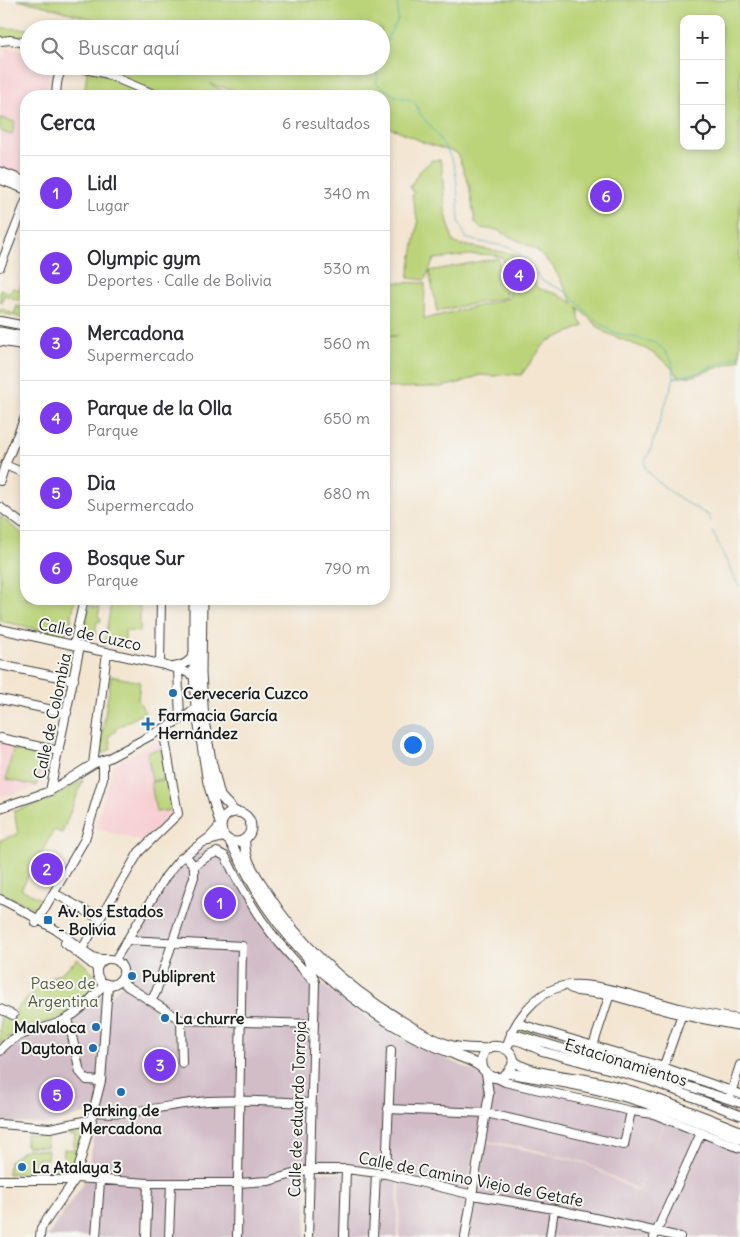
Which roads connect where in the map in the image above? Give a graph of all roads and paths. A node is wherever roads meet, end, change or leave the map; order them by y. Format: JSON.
{"nodes":[{"id":1,"x":0,"y":41,"type":"edge"},
{"id":2,"x":20,"y":42,"type":"edge"},
{"id":3,"x":59,"y":75,"type":"edge"},
{"id":4,"x":109,"y":75,"type":"edge"},
{"id":5,"x":57,"y":90,"type":"edge"},
{"id":6,"x":144,"y":90,"type":"edge"},
{"id":7,"x":0,"y":172,"type":"edge"},
{"id":8,"x":0,"y":179,"type":"edge"},
{"id":9,"x":20,"y":180,"type":"edge"},
{"id":10,"x":20,"y":187,"type":"edge"},
{"id":11,"x":20,"y":216,"type":"edge"},
{"id":12,"x":0,"y":267,"type":"edge"},
{"id":13,"x":0,"y":321,"type":"edge"},
{"id":14,"x":20,"y":325,"type":"edge"},
{"id":15,"x":0,"y":332,"type":"edge"},
{"id":16,"x":20,"y":335,"type":"edge"},
{"id":17,"x":0,"y":341,"type":"edge"},
{"id":18,"x":20,"y":344,"type":"edge"},
{"id":19,"x":20,"y":429,"type":"edge"},
{"id":20,"x":16,"y":438,"type":"junction"},
{"id":21,"x":20,"y":440,"type":"edge"},
{"id":22,"x":5,"y":465,"type":"junction"},
{"id":23,"x":20,"y":471,"type":"edge"},
{"id":24,"x":0,"y":481,"type":"edge"},
{"id":25,"x":0,"y":507,"type":"edge"},
{"id":26,"x":20,"y":522,"type":"edge"},
{"id":27,"x":83,"y":605,"type":"edge"},
{"id":28,"x":161,"y":605,"type":"edge"},
{"id":29,"x":194,"y":605,"type":"edge"},
{"id":30,"x":202,"y":605,"type":"edge"},
{"id":31,"x":0,"y":629,"type":"edge"},
{"id":32,"x":77,"y":645,"type":"junction"},
{"id":33,"x":107,"y":652,"type":"junction"},
{"id":34,"x":194,"y":654,"type":"junction"},
{"id":35,"x":0,"y":664,"type":"edge"},
{"id":36,"x":160,"y":664,"type":"junction"},
{"id":37,"x":176,"y":668,"type":"junction"},
{"id":38,"x":194,"y":676,"type":"junction"},
{"id":39,"x":74,"y":680,"type":"junction"},
{"id":40,"x":0,"y":699,"type":"edge"},
{"id":41,"x":196,"y":706,"type":"junction"},
{"id":42,"x":67,"y":713,"type":"junction"},
{"id":43,"x":180,"y":719,"type":"junction"},
{"id":44,"x":198,"y":727,"type":"junction"},
{"id":45,"x":162,"y":729,"type":"junction"},
{"id":46,"x":0,"y":738,"type":"edge"},
{"id":47,"x":59,"y":751,"type":"junction"},
{"id":48,"x":103,"y":761,"type":"junction"},
{"id":49,"x":93,"y":764,"type":"junction"},
{"id":50,"x":50,"y":791,"type":"junction"},
{"id":51,"x":0,"y":808,"type":"edge"},
{"id":52,"x":234,"y":811,"type":"junction"},
{"id":53,"x":220,"y":824,"type":"junction"},
{"id":54,"x":226,"y":839,"type":"junction"},
{"id":55,"x":246,"y":839,"type":"junction"},
{"id":56,"x":199,"y":845,"type":"junction"},
{"id":57,"x":185,"y":855,"type":"junction"},
{"id":58,"x":194,"y":866,"type":"junction"},
{"id":59,"x":54,"y":893,"type":"junction"},
{"id":60,"x":0,"y":899,"type":"edge"},
{"id":61,"x":0,"y":904,"type":"edge"},
{"id":62,"x":100,"y":919,"type":"junction"},
{"id":63,"x":37,"y":921,"type":"junction"},
{"id":64,"x":127,"y":940,"type":"junction"},
{"id":65,"x":173,"y":942,"type":"junction"},
{"id":66,"x":82,"y":949,"type":"junction"},
{"id":67,"x":307,"y":957,"type":"junction"},
{"id":68,"x":106,"y":959,"type":"junction"},
{"id":69,"x":115,"y":960,"type":"junction"},
{"id":70,"x":97,"y":968,"type":"junction"},
{"id":71,"x":121,"y":980,"type":"junction"},
{"id":72,"x":332,"y":980,"type":"junction"},
{"id":73,"x":315,"y":982,"type":"junction"},
{"id":74,"x":106,"y":985,"type":"junction"},
{"id":75,"x":610,"y":992,"type":"junction"},
{"id":76,"x":151,"y":1001,"type":"junction"},
{"id":77,"x":0,"y":1009,"type":"edge"},
{"id":78,"x":683,"y":1012,"type":"junction"},
{"id":79,"x":13,"y":1015,"type":"dead end"},
{"id":80,"x":68,"y":1018,"type":"junction"},
{"id":81,"x":740,"y":1019,"type":"edge"},
{"id":82,"x":182,"y":1020,"type":"junction"},
{"id":83,"x":241,"y":1023,"type":"junction"},
{"id":84,"x":517,"y":1023,"type":"junction"},
{"id":85,"x":314,"y":1024,"type":"junction"},
{"id":86,"x":740,"y":1026,"type":"edge"},
{"id":87,"x":511,"y":1032,"type":"junction"},
{"id":88,"x":593,"y":1046,"type":"junction"},
{"id":89,"x":488,"y":1048,"type":"junction"},
{"id":90,"x":506,"y":1049,"type":"junction"},
{"id":91,"x":390,"y":1050,"type":"dead end"},
{"id":92,"x":0,"y":1051,"type":"edge"},
{"id":93,"x":513,"y":1060,"type":"junction"},
{"id":94,"x":589,"y":1060,"type":"junction"},
{"id":95,"x":182,"y":1063,"type":"dead end"},
{"id":96,"x":740,"y":1065,"type":"edge"},
{"id":97,"x":664,"y":1067,"type":"junction"},
{"id":98,"x":484,"y":1071,"type":"junction"},
{"id":99,"x":503,"y":1078,"type":"junction"},
{"id":100,"x":659,"y":1080,"type":"junction"},
{"id":101,"x":101,"y":1081,"type":"junction"},
{"id":102,"x":731,"y":1091,"type":"junction"},
{"id":103,"x":489,"y":1094,"type":"junction"},
{"id":104,"x":740,"y":1094,"type":"edge"},
{"id":105,"x":728,"y":1100,"type":"junction"},
{"id":106,"x":240,"y":1101,"type":"junction"},
{"id":107,"x":311,"y":1103,"type":"junction"},
{"id":108,"x":740,"y":1103,"type":"edge"},
{"id":109,"x":388,"y":1109,"type":"junction"},
{"id":110,"x":725,"y":1110,"type":"junction"},
{"id":111,"x":631,"y":1111,"type":"junction"},
{"id":112,"x":94,"y":1112,"type":"junction"},
{"id":113,"x":486,"y":1113,"type":"junction"},
{"id":114,"x":740,"y":1115,"type":"edge"},
{"id":115,"x":92,"y":1121,"type":"junction"},
{"id":116,"x":0,"y":1124,"type":"edge"},
{"id":117,"x":740,"y":1131,"type":"edge"},
{"id":118,"x":701,"y":1132,"type":"junction"},
{"id":119,"x":740,"y":1139,"type":"edge"},
{"id":120,"x":740,"y":1148,"type":"edge"},
{"id":121,"x":346,"y":1168,"type":"junction"},
{"id":122,"x":310,"y":1169,"type":"junction"},
{"id":123,"x":376,"y":1173,"type":"junction"},
{"id":124,"x":386,"y":1174,"type":"junction"},
{"id":125,"x":76,"y":1178,"type":"junction"},
{"id":126,"x":0,"y":1180,"type":"edge"},
{"id":127,"x":100,"y":1181,"type":"junction"},
{"id":128,"x":238,"y":1182,"type":"junction"},
{"id":129,"x":148,"y":1183,"type":"junction"},
{"id":130,"x":171,"y":1183,"type":"junction"},
{"id":131,"x":473,"y":1195,"type":"junction"},
{"id":132,"x":554,"y":1209,"type":"junction"},
{"id":133,"x":655,"y":1234,"type":"edge"},
{"id":134,"x":40,"y":1237,"type":"edge"},
{"id":135,"x":96,"y":1237,"type":"edge"},
{"id":136,"x":146,"y":1237,"type":"edge"},
{"id":137,"x":169,"y":1237,"type":"edge"},
{"id":138,"x":237,"y":1237,"type":"edge"},
{"id":139,"x":308,"y":1237,"type":"edge"},
{"id":140,"x":344,"y":1237,"type":"edge"},
{"id":141,"x":373,"y":1237,"type":"edge"},
{"id":142,"x":466,"y":1237,"type":"edge"},
{"id":143,"x":550,"y":1237,"type":"edge"},
{"id":144,"x":680,"y":1237,"type":"edge"}],
"edges":[{"from":1,"to":2,"type":"street"},
{"from":3,"to":5,"type":"street"},
{"from":4,"to":6,"type":"street"},
{"from":7,"to":9,"type":"main road"},
{"from":8,"to":10,"type":"main road"},
{"from":11,"to":12,"type":"street"},
{"from":13,"to":14,"type":"street"},
{"from":15,"to":16,"type":"main road"},
{"from":17,"to":18,"type":"main road"},
{"from":19,"to":20,"type":"street"},
{"from":20,"to":21,"type":"street"},
{"from":20,"to":22,"type":"street"},
{"from":22,"to":23,"type":"street"},
{"from":22,"to":24,"type":"street"},
{"from":25,"to":26,"type":"street"},
{"from":27,"to":32,"type":"street","name":"Calle de Colombia"},
{"from":28,"to":36,"type":"street"},
{"from":29,"to":34,"type":"main road"},
{"from":30,"to":52,"type":"main road"},
{"from":31,"to":32,"type":"street","name":"Calle de Cuzco"},
{"from":32,"to":33,"type":"street","name":"Calle de Cuzco"},
{"from":32,"to":39,"type":"street","name":"Calle de Colombia"},
{"from":33,"to":36,"type":"street","name":"Calle de Cuzco"},
{"from":33,"to":49,"type":"street"},
{"from":34,"to":37,"type":"street"},
{"from":34,"to":38,"type":"main road"},
{"from":35,"to":39,"type":"street"},
{"from":36,"to":37,"type":"street","name":"Calle de Cuzco"},
{"from":37,"to":38,"type":"street","name":"Calle de Cuzco"},
{"from":37,"to":43,"type":"street"},
{"from":38,"to":41,"type":"main road"},
{"from":39,"to":42,"type":"street","name":"Calle de Colombia"},
{"from":40,"to":42,"type":"street"},
{"from":41,"to":43,"type":"street"},
{"from":41,"to":44,"type":"main road"},
{"from":42,"to":47,"type":"street","name":"Calle de Colombia"},
{"from":43,"to":44,"type":"street"},
{"from":43,"to":45,"type":"street"},
{"from":44,"to":53,"type":"main road"},
{"from":45,"to":48,"type":"street"},
{"from":45,"to":62,"type":"street"},
{"from":46,"to":47,"type":"street"},
{"from":47,"to":50,"type":"street","name":"Calle de Colombia"},
{"from":48,"to":49,"type":"street"},
{"from":48,"to":59,"type":"street"},
{"from":49,"to":50,"type":"street"},
{"from":50,"to":51,"type":"street"},
{"from":52,"to":53,"type":"main road"},
{"from":52,"to":55,"type":"main road"},
{"from":53,"to":54,"type":"main road"},
{"from":53,"to":56,"type":"street"},
{"from":54,"to":55,"type":"main road"},
{"from":54,"to":56,"type":"street"},
{"from":54,"to":67,"type":"main road"},
{"from":55,"to":89,"type":"main road"},
{"from":56,"to":57,"type":"street"},
{"from":57,"to":58,"type":"street"},
{"from":57,"to":64,"type":"street"},
{"from":58,"to":65,"type":"street"},
{"from":58,"to":73,"type":"street"},
{"from":59,"to":62,"type":"street"},
{"from":59,"to":63,"type":"street"},
{"from":60,"to":63,"type":"street"},
{"from":61,"to":63,"type":"street"},
{"from":62,"to":66,"type":"street"},
{"from":63,"to":66,"type":"street"},
{"from":63,"to":70,"type":"street"},
{"from":64,"to":65,"type":"street"},
{"from":64,"to":69,"type":"street"},
{"from":65,"to":76,"type":"street"},
{"from":65,"to":83,"type":"street"},
{"from":66,"to":68,"type":"street"},
{"from":67,"to":72,"type":"main road"},
{"from":67,"to":73,"type":"street","name":"Calle de eduardo Torroja"},
{"from":68,"to":69,"type":"street"},
{"from":68,"to":70,"type":"street"},
{"from":69,"to":71,"type":"street"},
{"from":70,"to":74,"type":"street"},
{"from":71,"to":74,"type":"street"},
{"from":71,"to":76,"type":"street"},
{"from":72,"to":73,"type":"street"},
{"from":72,"to":98,"type":"main road"},
{"from":73,"to":85,"type":"street","name":"Calle de eduardo Torroja"},
{"from":74,"to":80,"type":"street"},
{"from":74,"to":101,"type":"street"},
{"from":75,"to":78,"type":"street"},
{"from":75,"to":84,"type":"street"},
{"from":75,"to":88,"type":"street"},
{"from":76,"to":82,"type":"street"},
{"from":77,"to":79,"type":"street"},
{"from":78,"to":81,"type":"street"},
{"from":78,"to":86,"type":"street"},
{"from":78,"to":97,"type":"street"},
{"from":80,"to":92,"type":"street"},
{"from":80,"to":101,"type":"street"},
{"from":82,"to":83,"type":"street"},
{"from":82,"to":95,"type":"street"},
{"from":83,"to":85,"type":"street"},
{"from":83,"to":106,"type":"street"},
{"from":84,"to":87,"type":"street"},
{"from":84,"to":88,"type":"street"},
{"from":85,"to":107,"type":"street","name":"Calle de eduardo Torroja"},
{"from":87,"to":90,"type":"street"},
{"from":87,"to":94,"type":"street"},
{"from":88,"to":94,"type":"street"},
{"from":88,"to":97,"type":"street"},
{"from":89,"to":90,"type":"main road"},
{"from":89,"to":98,"type":"main road"},
{"from":90,"to":93,"type":"main road"},
{"from":90,"to":94,"type":"street","name":"Estacionamientos"},
{"from":91,"to":109,"type":"street"},
{"from":93,"to":99,"type":"main road"},
{"from":93,"to":117,"type":"main road"},
{"from":94,"to":100,"type":"street","name":"Estacionamientos"},
{"from":96,"to":102,"type":"street"},
{"from":97,"to":100,"type":"street"},
{"from":97,"to":102,"type":"street"},
{"from":98,"to":99,"type":"main road"},
{"from":98,"to":103,"type":"street"},
{"from":99,"to":103,"type":"street"},
{"from":99,"to":111,"type":"street"},
{"from":99,"to":119,"type":"main road"},
{"from":100,"to":105,"type":"street"},
{"from":100,"to":110,"type":"street","name":"Estacionamientos"},
{"from":101,"to":112,"type":"street"},
{"from":102,"to":104,"type":"street"},
{"from":102,"to":105,"type":"street"},
{"from":103,"to":113,"type":"street"},
{"from":105,"to":108,"type":"street"},
{"from":105,"to":110,"type":"street"},
{"from":106,"to":107,"type":"street"},
{"from":106,"to":112,"type":"street"},
{"from":106,"to":128,"type":"street"},
{"from":107,"to":122,"type":"street","name":"Calle de eduardo Torroja"},
{"from":109,"to":113,"type":"street"},
{"from":109,"to":124,"type":"street"},
{"from":110,"to":114,"type":"street","name":"Estacionamientos"},
{"from":111,"to":113,"type":"street"},
{"from":111,"to":118,"type":"street"},
{"from":112,"to":115,"type":"street"},
{"from":113,"to":131,"type":"street"},
{"from":115,"to":116,"type":"street"},
{"from":115,"to":125,"type":"street"},
{"from":118,"to":120,"type":"street"},
{"from":118,"to":133,"type":"street"},
{"from":121,"to":122,"type":"street","name":"Calle de Camino Viejo de Getafe"},
{"from":121,"to":123,"type":"street","name":"Calle de Camino Viejo de Getafe"},
{"from":121,"to":140,"type":"street"},
{"from":122,"to":128,"type":"street","name":"Calle de Camino Viejo de Getafe"},
{"from":122,"to":139,"type":"street","name":"Calle de eduardo Torroja"},
{"from":123,"to":124,"type":"street","name":"Calle de Camino Viejo de Getafe"},
{"from":123,"to":141,"type":"street"},
{"from":124,"to":131,"type":"street","name":"Calle de Camino Viejo de Getafe"},
{"from":125,"to":126,"type":"street","name":"Calle de Camino Viejo de Getafe"},
{"from":125,"to":127,"type":"street","name":"Calle de Camino Viejo de Getafe"},
{"from":125,"to":134,"type":"street"},
{"from":127,"to":129,"type":"street","name":"Calle de Camino Viejo de Getafe"},
{"from":127,"to":135,"type":"street"},
{"from":128,"to":130,"type":"street","name":"Calle de Camino Viejo de Getafe"},
{"from":128,"to":138,"type":"street"},
{"from":129,"to":130,"type":"street","name":"Calle de Camino Viejo de Getafe"},
{"from":129,"to":136,"type":"street"},
{"from":130,"to":137,"type":"street"},
{"from":131,"to":132,"type":"street","name":"Calle de Camino Viejo de Getafe"},
{"from":131,"to":142,"type":"street"},
{"from":132,"to":133,"type":"street","name":"Calle de Camino Viejo de Getafe"},
{"from":132,"to":143,"type":"street"},
{"from":133,"to":144,"type":"street","name":"Calle de Camino Viejo de Getafe"}]}
